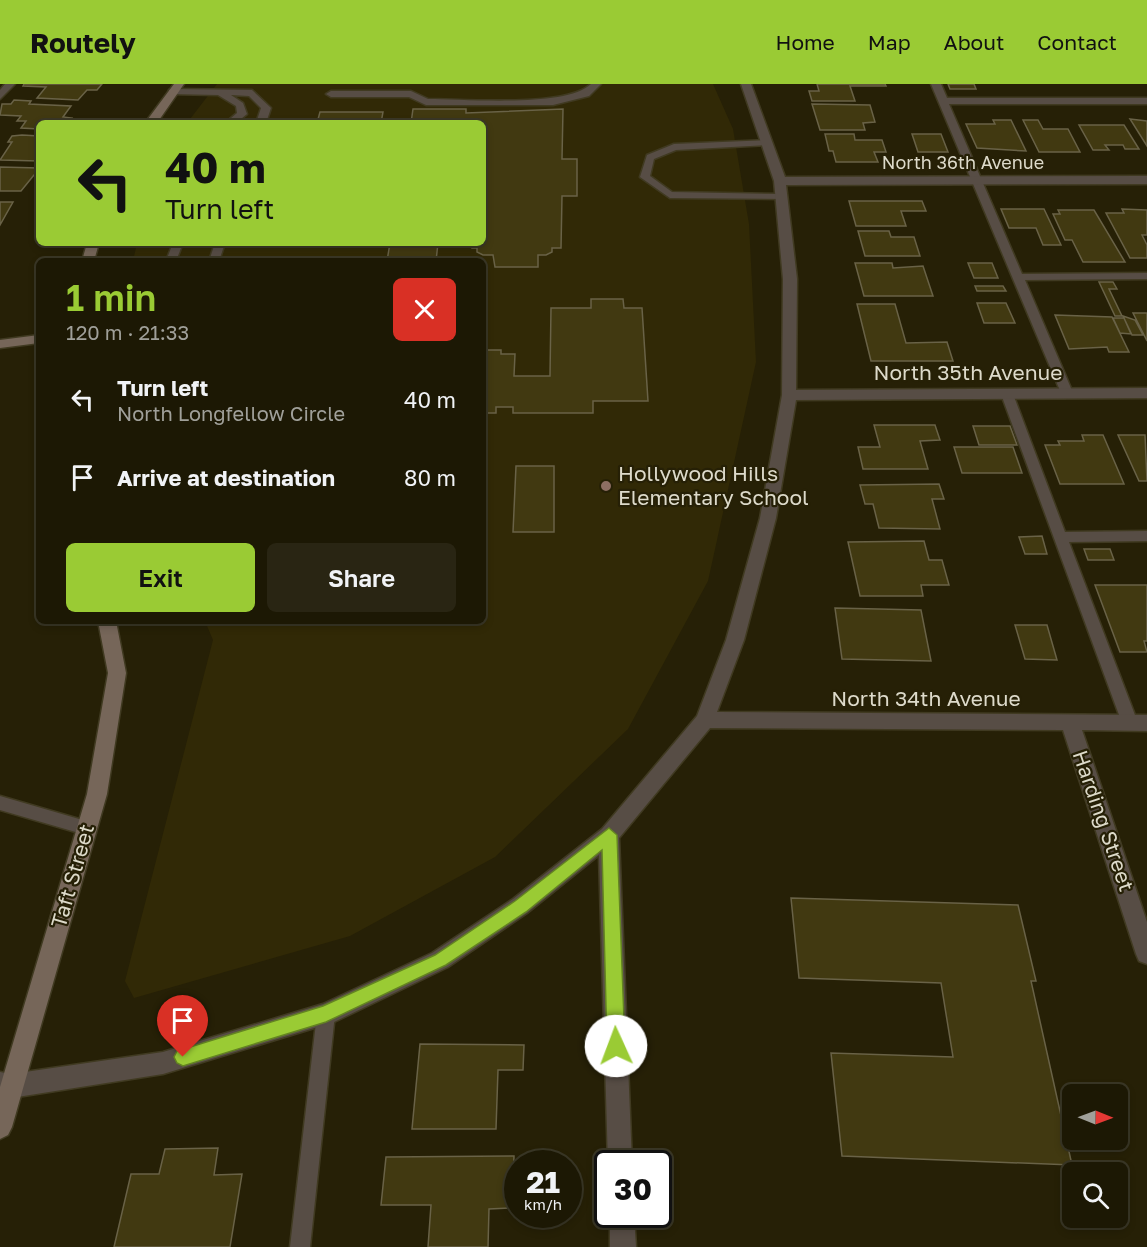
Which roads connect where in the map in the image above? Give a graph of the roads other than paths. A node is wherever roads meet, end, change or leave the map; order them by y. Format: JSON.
{"nodes":[{"id":1,"x":10,"y":84,"type":"edge"},
{"id":2,"x":596,"y":84,"type":"edge"},
{"id":3,"x":746,"y":84,"type":"edge"},
{"id":4,"x":936,"y":84,"type":"edge"},
{"id":5,"x":176,"y":88,"type":"edge"},
{"id":6,"x":412,"y":89,"type":"edge"},
{"id":7,"x":220,"y":93,"type":"junction"},
{"id":8,"x":332,"y":94,"type":"dead end"},
{"id":9,"x":0,"y":96,"type":"edge"},
{"id":10,"x":943,"y":101,"type":"junction"},
{"id":11,"x":1147,"y":102,"type":"edge"},
{"id":12,"x":153,"y":120,"type":"edge"},
{"id":13,"x":234,"y":120,"type":"edge"},
{"id":14,"x":262,"y":120,"type":"edge"},
{"id":15,"x":768,"y":143,"type":"junction"},
{"id":16,"x":1147,"y":180,"type":"edge"},
{"id":17,"x":977,"y":181,"type":"junction"},
{"id":18,"x":781,"y":189,"type":"junction"},
{"id":19,"x":1147,"y":276,"type":"edge"},
{"id":20,"x":1018,"y":277,"type":"junction"},
{"id":21,"x":36,"y":339,"type":"edge"},
{"id":22,"x":0,"y":344,"type":"edge"},
{"id":23,"x":1067,"y":393,"type":"junction"},
{"id":24,"x":1147,"y":393,"type":"edge"},
{"id":25,"x":1007,"y":394,"type":"junction"},
{"id":26,"x":789,"y":395,"type":"junction"},
{"id":27,"x":1147,"y":536,"type":"edge"},
{"id":28,"x":1060,"y":537,"type":"junction"},
{"id":29,"x":108,"y":624,"type":"edge"},
{"id":30,"x":705,"y":720,"type":"junction"},
{"id":31,"x":1070,"y":723,"type":"junction"},
{"id":32,"x":1138,"y":723,"type":"edge"},
{"id":33,"x":0,"y":802,"type":"edge"},
{"id":34,"x":86,"y":828,"type":"junction"},
{"id":35,"x":609,"y":835,"type":"junction"},
{"id":36,"x":1147,"y":954,"type":"edge"},
{"id":37,"x":326,"y":1014,"type":"junction"},
{"id":38,"x":6,"y":1085,"type":"edge"},
{"id":39,"x":0,"y":1127,"type":"edge"},
{"id":40,"x":620,"y":1150,"type":"edge"},
{"id":41,"x":622,"y":1228,"type":"edge"},
{"id":42,"x":300,"y":1247,"type":"edge"},
{"id":43,"x":623,"y":1247,"type":"edge"}],
"edges":[{"from":1,"to":9,"type":"lane"},
{"from":2,"to":6,"type":"lane"},
{"from":3,"to":15,"type":"street"},
{"from":4,"to":10,"type":"lane"},
{"from":5,"to":7,"type":"lane"},
{"from":5,"to":12,"type":"street"},
{"from":6,"to":8,"type":"lane"},
{"from":7,"to":13,"type":"lane"},
{"from":7,"to":14,"type":"lane"},
{"from":10,"to":11,"type":"lane"},
{"from":10,"to":17,"type":"lane"},
{"from":15,"to":18,"type":"street"},
{"from":15,"to":18,"type":"lane"},
{"from":16,"to":17,"type":"street","name":"North 36th Avenue"},
{"from":17,"to":18,"type":"street","name":"North 36th Avenue"},
{"from":17,"to":20,"type":"lane"},
{"from":18,"to":26,"type":"street"},
{"from":19,"to":20,"type":"lane"},
{"from":20,"to":23,"type":"lane"},
{"from":21,"to":22,"type":"street"},
{"from":23,"to":24,"type":"street","name":"North 35th Avenue"},
{"from":23,"to":25,"type":"street","name":"North 35th Avenue"},
{"from":25,"to":26,"type":"street","name":"North 35th Avenue"},
{"from":25,"to":28,"type":"lane"},
{"from":26,"to":30,"type":"street"},
{"from":27,"to":28,"type":"lane"},
{"from":28,"to":32,"type":"lane"},
{"from":29,"to":34,"type":"street","name":"Taft Street"},
{"from":30,"to":31,"type":"street","name":"North 34th Avenue"},
{"from":30,"to":35,"type":"street"},
{"from":31,"to":32,"type":"street","name":"North 34th Avenue"},
{"from":31,"to":36,"type":"street","name":"Harding Street"},
{"from":33,"to":34,"type":"lane"},
{"from":34,"to":38,"type":"street","name":"Taft Street"},
{"from":35,"to":37,"type":"street"},
{"from":35,"to":40,"type":"street"},
{"from":37,"to":38,"type":"street"},
{"from":37,"to":42,"type":"lane"},
{"from":38,"to":39,"type":"street","name":"Taft Street"},
{"from":41,"to":43,"type":"street"}]}
